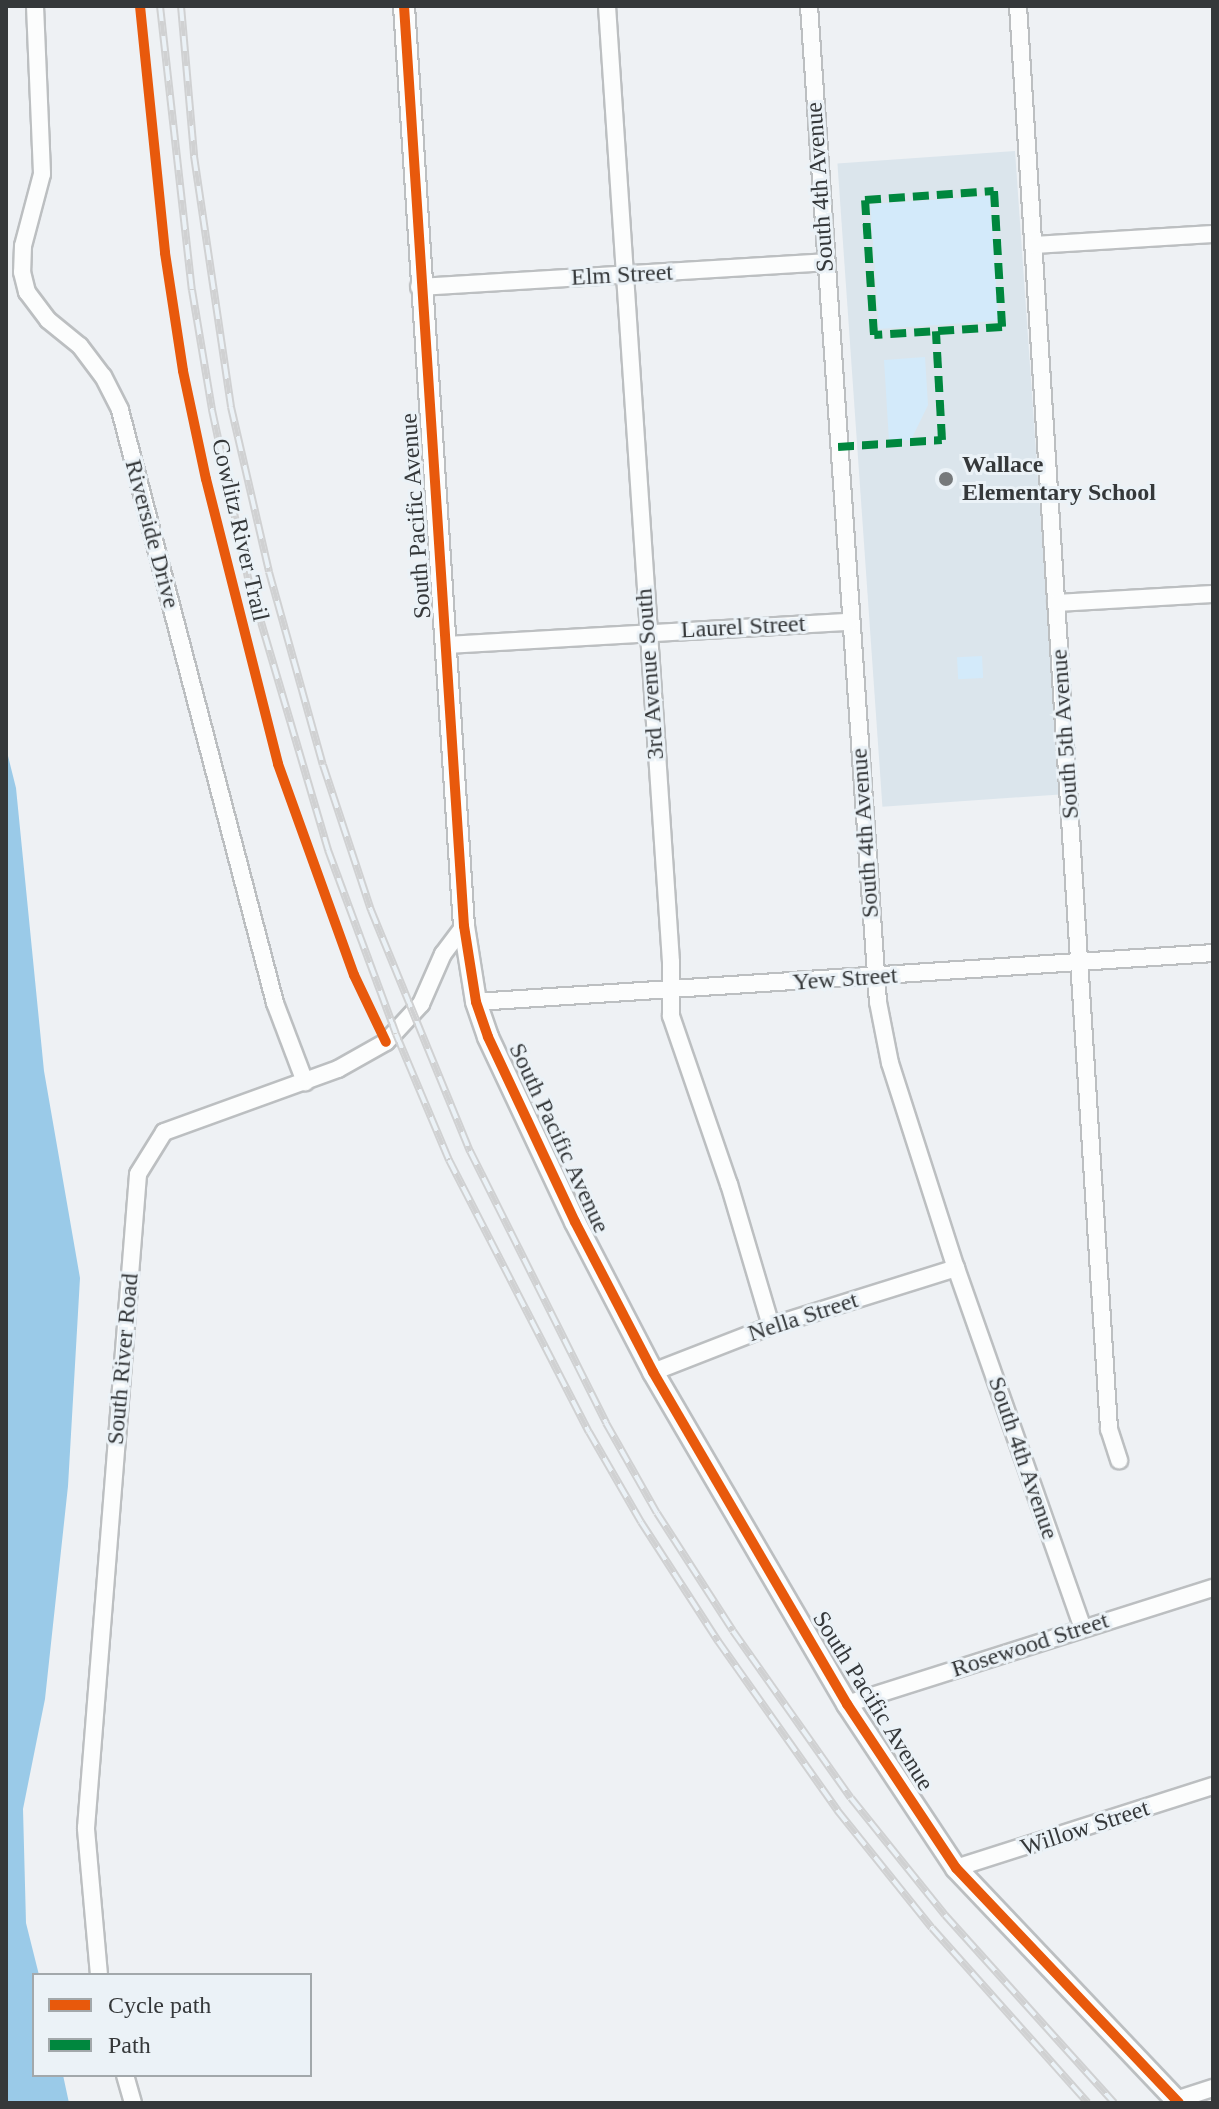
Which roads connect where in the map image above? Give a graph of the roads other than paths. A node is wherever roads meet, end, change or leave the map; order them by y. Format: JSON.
{"nodes":[{"id":1,"x":35,"y":6,"type":"edge"},
{"id":2,"x":404,"y":6,"type":"edge"},
{"id":3,"x":607,"y":6,"type":"edge"},
{"id":4,"x":809,"y":6,"type":"edge"},
{"id":5,"x":1018,"y":6,"type":"edge"},
{"id":6,"x":1213,"y":234,"type":"edge"},
{"id":7,"x":1034,"y":245,"type":"junction"},
{"id":8,"x":825,"y":262,"type":"junction"},
{"id":9,"x":623,"y":275,"type":"junction"},
{"id":10,"x":419,"y":287,"type":"junction"},
{"id":11,"x":1213,"y":594,"type":"edge"},
{"id":12,"x":1056,"y":603,"type":"junction"},
{"id":13,"x":850,"y":622,"type":"junction"},
{"id":14,"x":647,"y":631,"type":"junction"},
{"id":15,"x":446,"y":645,"type":"junction"},
{"id":16,"x":464,"y":926,"type":"junction"},
{"id":17,"x":1213,"y":953,"type":"edge"},
{"id":18,"x":1081,"y":961,"type":"junction"},
{"id":19,"x":876,"y":976,"type":"junction"},
{"id":20,"x":670,"y":990,"type":"junction"},
{"id":21,"x":476,"y":1002,"type":"junction"},
{"id":22,"x":305,"y":1082,"type":"junction"},
{"id":23,"x":956,"y":1268,"type":"junction"},
{"id":24,"x":771,"y":1326,"type":"junction"},
{"id":25,"x":653,"y":1372,"type":"junction"},
{"id":26,"x":1119,"y":1460,"type":"dead end"},
{"id":27,"x":1213,"y":1588,"type":"edge"},
{"id":28,"x":1083,"y":1628,"type":"junction"},
{"id":29,"x":847,"y":1704,"type":"junction"},
{"id":30,"x":1213,"y":1786,"type":"edge"},
{"id":31,"x":956,"y":1868,"type":"junction"},
{"id":32,"x":99,"y":1973,"type":"edge"},
{"id":33,"x":126,"y":2077,"type":"edge"},
{"id":34,"x":1213,"y":2088,"type":"edge"},
{"id":35,"x":1177,"y":2102,"type":"edge"},
{"id":36,"x":133,"y":2103,"type":"edge"}],
"edges":[{"from":1,"to":22,"type":"street","name":"Riverside Drive"},
{"from":2,"to":10,"type":"street","name":"South Pacific Avenue"},
{"from":3,"to":9,"type":"street","name":"3rd Avenue South"},
{"from":4,"to":8,"type":"street","name":"South 4th Avenue"},
{"from":5,"to":7,"type":"street","name":"South 5th Avenue"},
{"from":6,"to":7,"type":"street"},
{"from":7,"to":12,"type":"street","name":"South 5th Avenue"},
{"from":8,"to":9,"type":"street","name":"Elm Street"},
{"from":8,"to":13,"type":"street","name":"South 4th Avenue"},
{"from":9,"to":10,"type":"street","name":"Elm Street"},
{"from":9,"to":14,"type":"street","name":"3rd Avenue South"},
{"from":10,"to":15,"type":"street","name":"South Pacific Avenue"},
{"from":11,"to":12,"type":"street"},
{"from":12,"to":18,"type":"street","name":"South 5th Avenue"},
{"from":13,"to":14,"type":"street","name":"Laurel Street"},
{"from":13,"to":19,"type":"street","name":"South 4th Avenue"},
{"from":14,"to":15,"type":"street","name":"Laurel Street"},
{"from":14,"to":20,"type":"street","name":"3rd Avenue South"},
{"from":15,"to":16,"type":"street","name":"South Pacific Avenue"},
{"from":16,"to":21,"type":"street","name":"South Pacific Avenue"},
{"from":16,"to":22,"type":"street","name":"South River Road"},
{"from":17,"to":18,"type":"street","name":"Yew Street"},
{"from":18,"to":19,"type":"street","name":"Yew Street"},
{"from":18,"to":26,"type":"street","name":"South 5th Avenue"},
{"from":19,"to":20,"type":"street","name":"Yew Street"},
{"from":19,"to":23,"type":"street","name":"South 4th Avenue"},
{"from":20,"to":21,"type":"street","name":"Yew Street"},
{"from":20,"to":24,"type":"street","name":"3rd Avenue South"},
{"from":21,"to":25,"type":"street","name":"South Pacific Avenue"},
{"from":22,"to":32,"type":"street","name":"South River Road"},
{"from":23,"to":24,"type":"street","name":"Nella Street"},
{"from":23,"to":28,"type":"street","name":"South 4th Avenue"},
{"from":24,"to":25,"type":"street","name":"Nella Street"},
{"from":25,"to":29,"type":"street","name":"South Pacific Avenue"},
{"from":27,"to":28,"type":"street","name":"Rosewood Street"},
{"from":28,"to":29,"type":"street","name":"Rosewood Street"},
{"from":29,"to":31,"type":"street","name":"South Pacific Avenue"},
{"from":30,"to":31,"type":"street","name":"Willow Street"},
{"from":31,"to":35,"type":"street","name":"South Pacific Avenue"},
{"from":33,"to":36,"type":"street"},
{"from":34,"to":35,"type":"street"}]}
